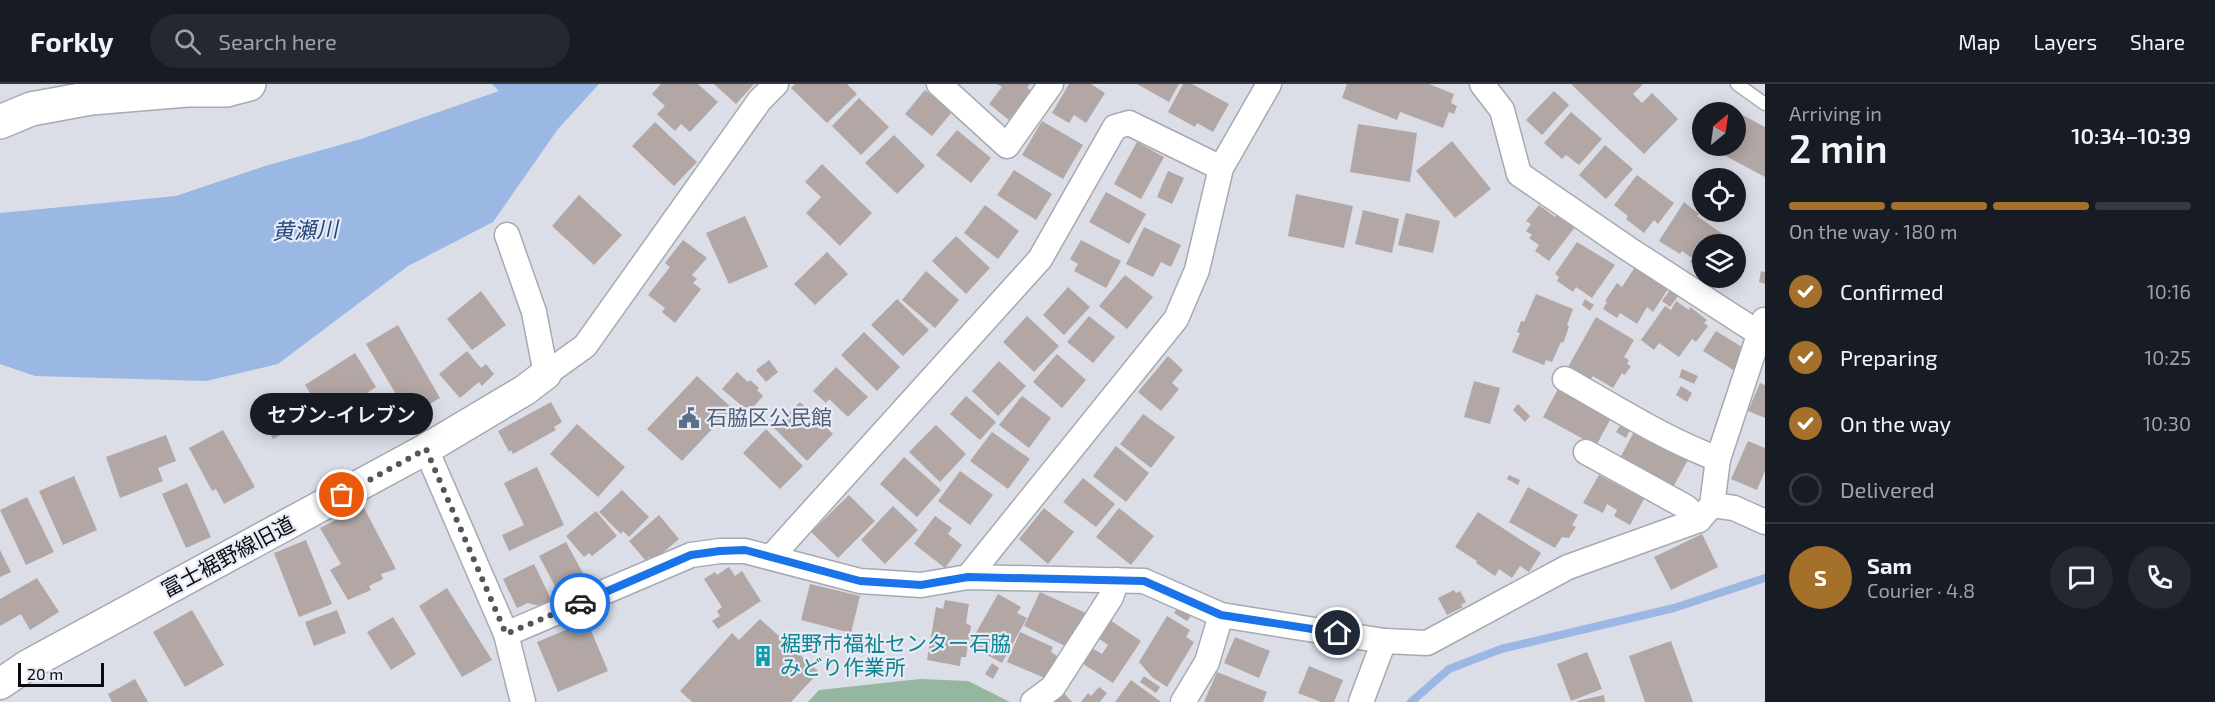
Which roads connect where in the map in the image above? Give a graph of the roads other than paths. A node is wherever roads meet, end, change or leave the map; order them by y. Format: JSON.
{"nodes":[{"id":1,"x":249,"y":84,"type":"edge"},
{"id":2,"x":776,"y":84,"type":"edge"},
{"id":3,"x":939,"y":84,"type":"edge"},
{"id":4,"x":1051,"y":84,"type":"edge"},
{"id":5,"x":1269,"y":84,"type":"edge"},
{"id":6,"x":1482,"y":84,"type":"edge"},
{"id":7,"x":1737,"y":84,"type":"edge"},
{"id":8,"x":1765,"y":104,"type":"edge"},
{"id":9,"x":0,"y":122,"type":"edge"},
{"id":10,"x":1221,"y":168,"type":"junction"},
{"id":11,"x":507,"y":234,"type":"dead end"},
{"id":12,"x":1762,"y":326,"type":"edge"},
{"id":13,"x":546,"y":374,"type":"junction"},
{"id":14,"x":1565,"y":379,"type":"dead end"},
{"id":15,"x":426,"y":449,"type":"junction"},
{"id":16,"x":1586,"y":452,"type":"dead end"},
{"id":17,"x":1718,"y":459,"type":"junction"},
{"id":18,"x":1706,"y":512,"type":"junction"},
{"id":19,"x":1765,"y":522,"type":"edge"},
{"id":20,"x":772,"y":556,"type":"junction"},
{"id":21,"x":968,"y":577,"type":"junction"},
{"id":22,"x":1117,"y":580,"type":"junction"},
{"id":23,"x":1221,"y":615,"type":"junction"},
{"id":24,"x":506,"y":634,"type":"junction"},
{"id":25,"x":1384,"y":640,"type":"junction"},
{"id":26,"x":0,"y":684,"type":"edge"},
{"id":27,"x":523,"y":702,"type":"edge"},
{"id":28,"x":1033,"y":702,"type":"edge"},
{"id":29,"x":1183,"y":702,"type":"edge"},
{"id":30,"x":1360,"y":702,"type":"edge"}],
"edges":[{"from":1,"to":9,"type":"main road"},
{"from":2,"to":13,"type":"street"},
{"from":3,"to":4,"type":"street"},
{"from":5,"to":10,"type":"street"},
{"from":6,"to":12,"type":"street"},
{"from":7,"to":8,"type":"lane"},
{"from":10,"to":20,"type":"street"},
{"from":10,"to":21,"type":"street"},
{"from":11,"to":13,"type":"street"},
{"from":12,"to":17,"type":"street"},
{"from":13,"to":15,"type":"street","name":"富士裾野線旧道"},
{"from":14,"to":17,"type":"street"},
{"from":15,"to":24,"type":"street"},
{"from":15,"to":26,"type":"street","name":"富士裾野線旧道"},
{"from":16,"to":18,"type":"street"},
{"from":17,"to":18,"type":"street"},
{"from":18,"to":19,"type":"street"},
{"from":18,"to":25,"type":"street"},
{"from":20,"to":21,"type":"street"},
{"from":20,"to":24,"type":"street"},
{"from":21,"to":22,"type":"street"},
{"from":22,"to":23,"type":"street"},
{"from":22,"to":28,"type":"street"},
{"from":23,"to":25,"type":"street"},
{"from":23,"to":29,"type":"street"},
{"from":24,"to":27,"type":"street"},
{"from":25,"to":30,"type":"street"}]}
